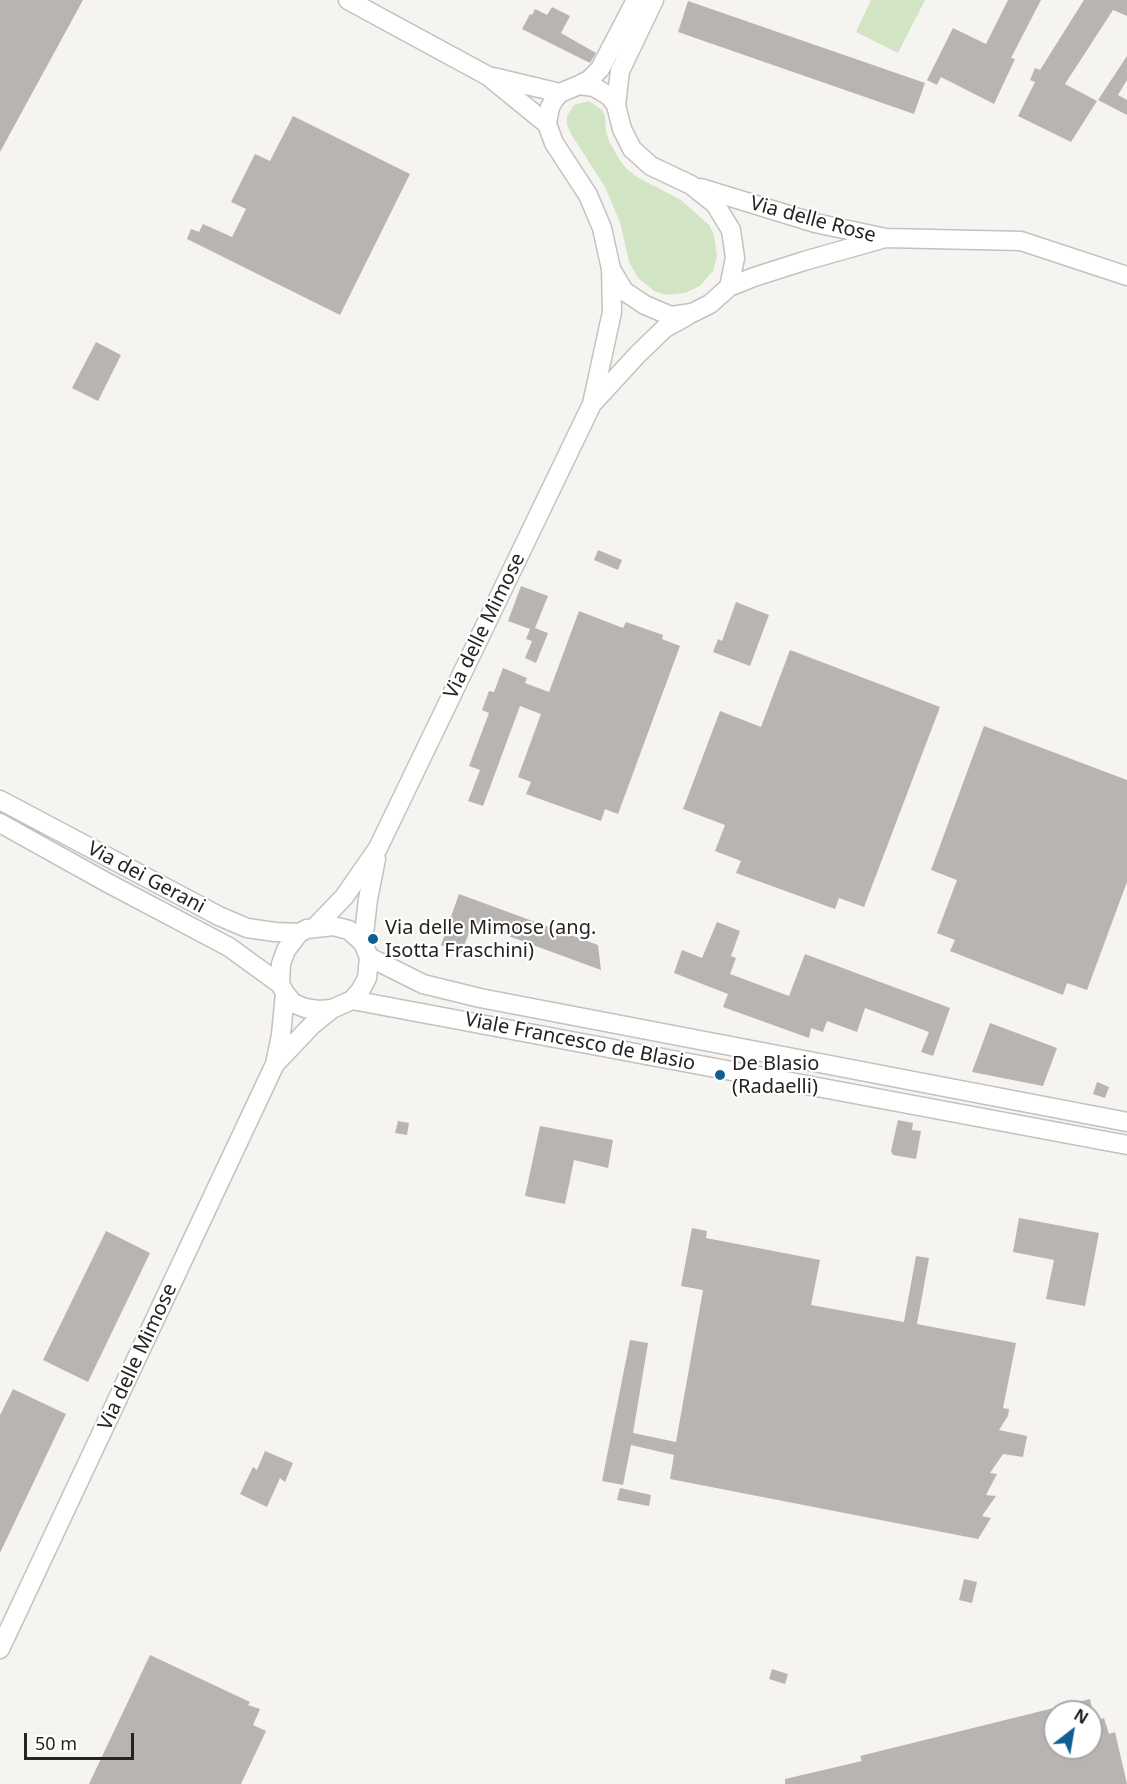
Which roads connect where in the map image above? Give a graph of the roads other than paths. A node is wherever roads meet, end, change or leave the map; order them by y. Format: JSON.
{"nodes":[{"id":1,"x":348,"y":0,"type":"edge"},
{"id":2,"x":636,"y":0,"type":"edge"},
{"id":3,"x":654,"y":0,"type":"edge"},
{"id":4,"x":488,"y":76,"type":"junction"},
{"id":5,"x":579,"y":85,"type":"junction"},
{"id":6,"x":560,"y":93,"type":"junction"},
{"id":7,"x":616,"y":105,"type":"junction"},
{"id":8,"x":547,"y":124,"type":"junction"},
{"id":9,"x":691,"y":184,"type":"junction"},
{"id":10,"x":886,"y":238,"type":"junction"},
{"id":11,"x":611,"y":269,"type":"junction"},
{"id":12,"x":1127,"y":276,"type":"edge"},
{"id":13,"x":729,"y":287,"type":"junction"},
{"id":14,"x":692,"y":313,"type":"junction"},
{"id":15,"x":592,"y":404,"type":"junction"},
{"id":16,"x":0,"y":800,"type":"edge"},
{"id":17,"x":0,"y":824,"type":"edge"},
{"id":18,"x":378,"y":848,"type":"junction"},
{"id":19,"x":307,"y":930,"type":"junction"},
{"id":20,"x":366,"y":950,"type":"junction"},
{"id":21,"x":283,"y":989,"type":"junction"},
{"id":22,"x":352,"y":1000,"type":"junction"},
{"id":23,"x":332,"y":1009,"type":"junction"},
{"id":24,"x":275,"y":1064,"type":"junction"},
{"id":25,"x":1127,"y":1122,"type":"edge"},
{"id":26,"x":1127,"y":1145,"type":"edge"},
{"id":27,"x":0,"y":1649,"type":"edge"}],
"edges":[{"from":1,"to":4,"type":"street"},
{"from":2,"to":5,"type":"street"},
{"from":3,"to":7,"type":"street"},
{"from":4,"to":6,"type":"street"},
{"from":4,"to":8,"type":"street"},
{"from":5,"to":6,"type":"street"},
{"from":5,"to":7,"type":"street"},
{"from":6,"to":8,"type":"street"},
{"from":7,"to":9,"type":"street"},
{"from":8,"to":11,"type":"street"},
{"from":9,"to":10,"type":"street","name":"Via delle Rose"},
{"from":9,"to":13,"type":"street"},
{"from":10,"to":12,"type":"street"},
{"from":10,"to":13,"type":"street","name":"Via delle Rose"},
{"from":11,"to":14,"type":"street"},
{"from":11,"to":15,"type":"street","name":"Via delle Mimose"},
{"from":13,"to":14,"type":"street","name":"Via delle Rose"},
{"from":14,"to":15,"type":"street","name":"Via delle Mimose"},
{"from":15,"to":18,"type":"street","name":"Via delle Mimose"},
{"from":16,"to":19,"type":"street","name":"Via dei Gerani"},
{"from":17,"to":21,"type":"street","name":"Via dei Gerani"},
{"from":18,"to":19,"type":"street","name":"Via delle Mimose"},
{"from":18,"to":20,"type":"street","name":"Via delle Mimose"},
{"from":19,"to":20,"type":"street"},
{"from":19,"to":21,"type":"street"},
{"from":20,"to":22,"type":"street"},
{"from":20,"to":25,"type":"street","name":"Viale Francesco de Blasio"},
{"from":21,"to":23,"type":"street"},
{"from":21,"to":24,"type":"street"},
{"from":22,"to":23,"type":"street"},
{"from":22,"to":26,"type":"street","name":"Viale Francesco de Blasio"},
{"from":23,"to":24,"type":"street"},
{"from":24,"to":27,"type":"street","name":"Via delle Mimose"}]}
